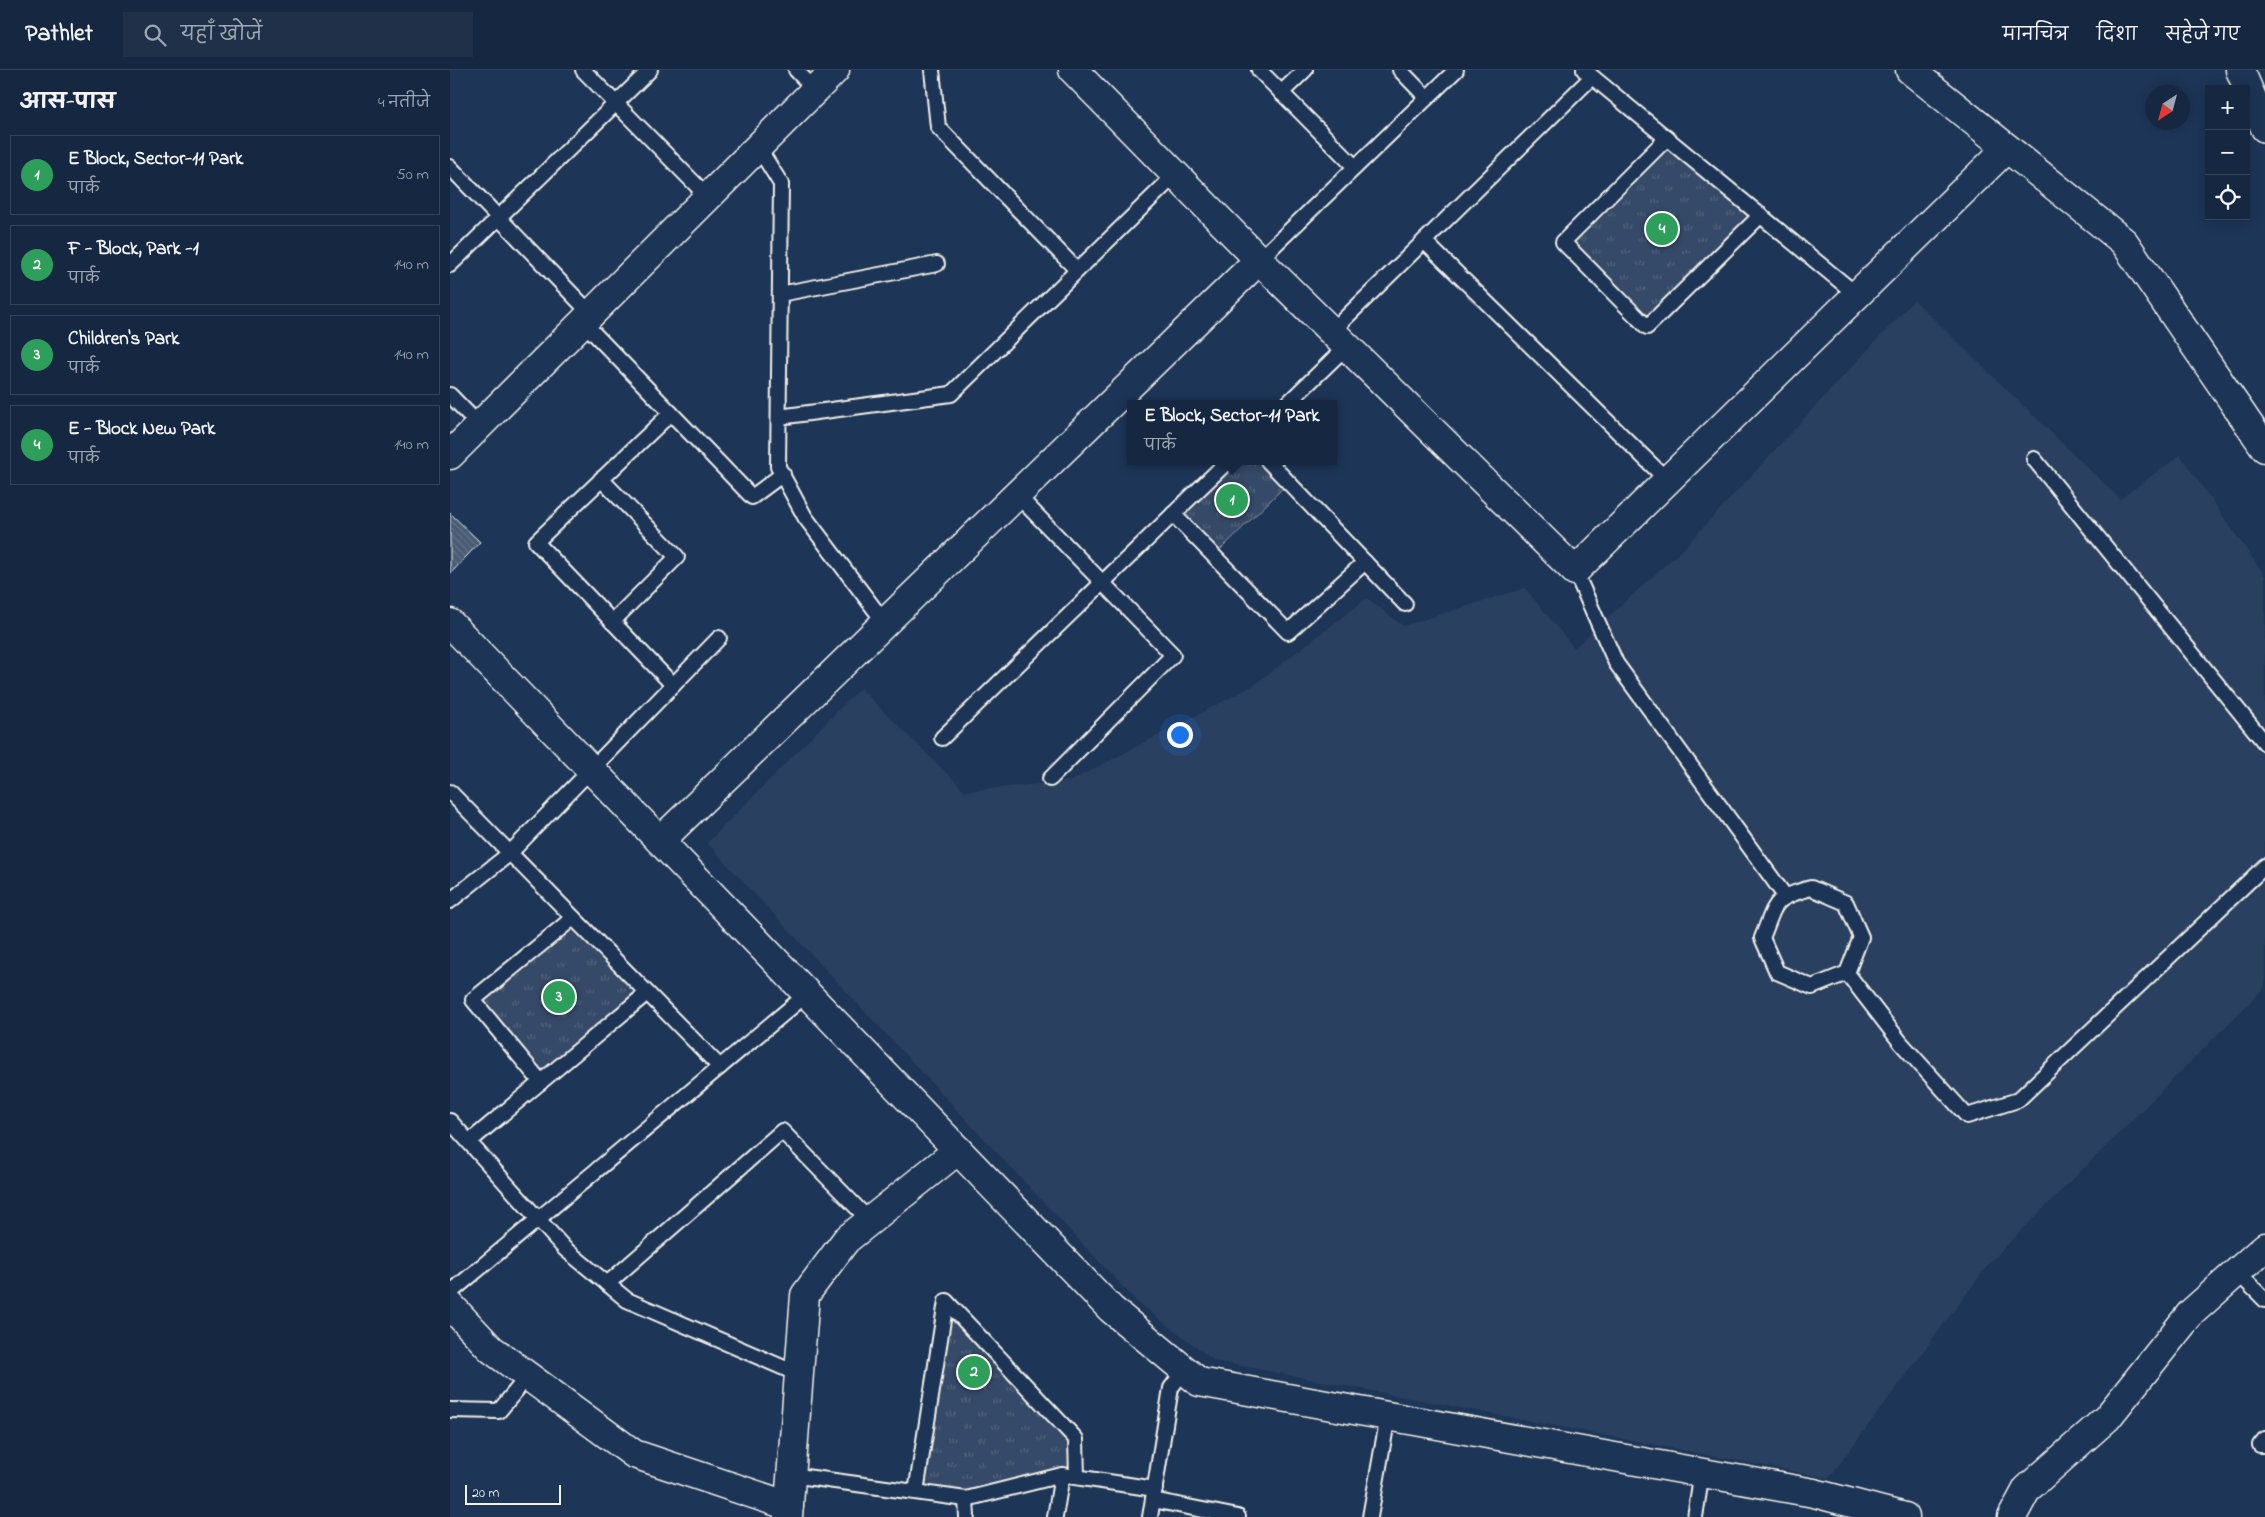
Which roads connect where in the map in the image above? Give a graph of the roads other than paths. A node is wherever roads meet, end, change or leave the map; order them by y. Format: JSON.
{"nodes":[{"id":1,"x":583,"y":70,"type":"edge"},
{"id":2,"x":650,"y":70,"type":"edge"},
{"id":3,"x":796,"y":70,"type":"edge"},
{"id":4,"x":835,"y":70,"type":"edge"},
{"id":5,"x":932,"y":70,"type":"edge"},
{"id":6,"x":1073,"y":70,"type":"edge"},
{"id":7,"x":1259,"y":70,"type":"edge"},
{"id":8,"x":1305,"y":70,"type":"edge"},
{"id":9,"x":1400,"y":70,"type":"edge"},
{"id":10,"x":1456,"y":70,"type":"edge"},
{"id":11,"x":1910,"y":70,"type":"edge"},
{"id":12,"x":2240,"y":70,"type":"edge"},
{"id":13,"x":1588,"y":74,"type":"edge"},
{"id":14,"x":815,"y":90,"type":"junction"},
{"id":15,"x":1281,"y":93,"type":"junction"},
{"id":16,"x":1426,"y":98,"type":"junction"},
{"id":17,"x":616,"y":104,"type":"junction"},
{"id":18,"x":2265,"y":128,"type":"edge"},
{"id":19,"x":1667,"y":138,"type":"junction"},
{"id":20,"x":758,"y":148,"type":"junction"},
{"id":21,"x":2007,"y":148,"type":"junction"},
{"id":22,"x":450,"y":167,"type":"edge"},
{"id":23,"x":1355,"y":168,"type":"junction"},
{"id":24,"x":1175,"y":175,"type":"junction"},
{"id":25,"x":708,"y":197,"type":"junction"},
{"id":26,"x":1761,"y":215,"type":"junction"},
{"id":27,"x":499,"y":218,"type":"junction"},
{"id":28,"x":1424,"y":241,"type":"junction"},
{"id":29,"x":1259,"y":260,"type":"junction"},
{"id":30,"x":937,"y":264,"type":"dead end"},
{"id":31,"x":450,"y":265,"type":"edge"},
{"id":32,"x":1077,"y":270,"type":"junction"},
{"id":33,"x":780,"y":294,"type":"junction"},
{"id":34,"x":1857,"y":295,"type":"junction"},
{"id":35,"x":587,"y":318,"type":"junction"},
{"id":36,"x":1339,"y":339,"type":"junction"},
{"id":37,"x":450,"y":395,"type":"edge"},
{"id":38,"x":1290,"y":400,"type":"edge"},
{"id":39,"x":670,"y":413,"type":"junction"},
{"id":40,"x":779,"y":417,"type":"junction"},
{"id":41,"x":480,"y":426,"type":"junction"},
{"id":42,"x":2265,"y":448,"type":"edge"},
{"id":43,"x":450,"y":455,"type":"edge"},
{"id":44,"x":2034,"y":459,"type":"dead end"},
{"id":45,"x":1224,"y":465,"type":"edge"},
{"id":46,"x":1272,"y":465,"type":"edge"},
{"id":47,"x":782,"y":474,"type":"junction"},
{"id":48,"x":601,"y":479,"type":"junction"},
{"id":49,"x":1668,"y":480,"type":"junction"},
{"id":50,"x":1018,"y":495,"type":"junction"},
{"id":51,"x":1173,"y":514,"type":"junction"},
{"id":52,"x":1365,"y":562,"type":"junction"},
{"id":53,"x":1575,"y":571,"type":"junction"},
{"id":54,"x":1102,"y":582,"type":"junction"},
{"id":55,"x":1405,"y":604,"type":"dead end"},
{"id":56,"x":612,"y":622,"type":"junction"},
{"id":57,"x":885,"y":623,"type":"junction"},
{"id":58,"x":452,"y":629,"type":"edge"},
{"id":59,"x":719,"y":638,"type":"dead end"},
{"id":60,"x":673,"y":685,"type":"junction"},
{"id":61,"x":942,"y":738,"type":"dead end"},
{"id":62,"x":2265,"y":743,"type":"edge"},
{"id":63,"x":590,"y":769,"type":"junction"},
{"id":64,"x":1050,"y":779,"type":"dead end"},
{"id":65,"x":450,"y":792,"type":"edge"},
{"id":66,"x":660,"y":841,"type":"junction"},
{"id":67,"x":509,"y":854,"type":"junction"},
{"id":68,"x":2265,"y":866,"type":"edge"},
{"id":69,"x":1785,"y":896,"type":"junction"},
{"id":70,"x":450,"y":901,"type":"edge"},
{"id":71,"x":573,"y":918,"type":"junction"},
{"id":72,"x":1847,"y":973,"type":"junction"},
{"id":73,"x":647,"y":993,"type":"junction"},
{"id":74,"x":807,"y":994,"type":"junction"},
{"id":75,"x":720,"y":1067,"type":"junction"},
{"id":76,"x":541,"y":1082,"type":"junction"},
{"id":77,"x":450,"y":1121,"type":"edge"},
{"id":78,"x":469,"y":1142,"type":"junction"},
{"id":79,"x":958,"y":1150,"type":"junction"},
{"id":80,"x":538,"y":1220,"type":"junction"},
{"id":81,"x":870,"y":1221,"type":"junction"},
{"id":82,"x":2265,"y":1247,"type":"edge"},
{"id":83,"x":2237,"y":1272,"type":"junction"},
{"id":84,"x":607,"y":1284,"type":"junction"},
{"id":85,"x":450,"y":1293,"type":"edge"},
{"id":86,"x":2265,"y":1300,"type":"edge"},
{"id":87,"x":450,"y":1305,"type":"edge"},
{"id":88,"x":1184,"y":1370,"type":"junction"},
{"id":89,"x":798,"y":1374,"type":"junction"},
{"id":90,"x":528,"y":1376,"type":"junction"},
{"id":91,"x":450,"y":1410,"type":"edge"},
{"id":92,"x":1388,"y":1416,"type":"junction"},
{"id":93,"x":2265,"y":1439,"type":"edge"},
{"id":94,"x":2265,"y":1445,"type":"edge"},
{"id":95,"x":1702,"y":1472,"type":"junction"},
{"id":96,"x":791,"y":1475,"type":"junction"},
{"id":97,"x":1062,"y":1476,"type":"junction"},
{"id":98,"x":1077,"y":1478,"type":"junction"},
{"id":99,"x":916,"y":1492,"type":"junction"},
{"id":100,"x":1154,"y":1494,"type":"junction"},
{"id":101,"x":966,"y":1499,"type":"junction"},
{"id":102,"x":789,"y":1511,"type":"edge"},
{"id":103,"x":966,"y":1517,"type":"edge"},
{"id":104,"x":1055,"y":1517,"type":"edge"},
{"id":105,"x":1150,"y":1517,"type":"edge"},
{"id":106,"x":1238,"y":1517,"type":"edge"},
{"id":107,"x":1370,"y":1517,"type":"edge"},
{"id":108,"x":1695,"y":1517,"type":"edge"},
{"id":109,"x":1905,"y":1517,"type":"edge"},
{"id":110,"x":2012,"y":1517,"type":"edge"}],
"edges":[{"from":1,"to":17,"type":"lane"},
{"from":2,"to":17,"type":"lane"},
{"from":3,"to":14,"type":"lane"},
{"from":4,"to":14,"type":"street"},
{"from":5,"to":32,"type":"lane"},
{"from":6,"to":24,"type":"street"},
{"from":7,"to":15,"type":"lane"},
{"from":8,"to":15,"type":"lane"},
{"from":9,"to":16,"type":"lane"},
{"from":10,"to":16,"type":"lane"},
{"from":11,"to":21,"type":"street"},
{"from":12,"to":18,"type":"street"},
{"from":13,"to":19,"type":"lane"},
{"from":13,"to":28,"type":"lane"},
{"from":14,"to":20,"type":"street"},
{"from":15,"to":23,"type":"lane"},
{"from":16,"to":23,"type":"lane"},
{"from":17,"to":25,"type":"lane"},
{"from":17,"to":27,"type":"lane"},
{"from":19,"to":26,"type":"lane"},
{"from":19,"to":26,"type":"lane"},
{"from":20,"to":25,"type":"street"},
{"from":20,"to":33,"type":"lane"},
{"from":21,"to":34,"type":"street"},
{"from":21,"to":42,"type":"street"},
{"from":22,"to":27,"type":"lane"},
{"from":23,"to":29,"type":"lane"},
{"from":24,"to":29,"type":"street"},
{"from":24,"to":32,"type":"lane"},
{"from":25,"to":35,"type":"street"},
{"from":26,"to":34,"type":"lane"},
{"from":27,"to":31,"type":"lane"},
{"from":27,"to":35,"type":"lane"},
{"from":28,"to":36,"type":"lane"},
{"from":28,"to":49,"type":"lane"},
{"from":29,"to":36,"type":"street"},
{"from":29,"to":50,"type":"street"},
{"from":30,"to":33,"type":"lane"},
{"from":32,"to":40,"type":"lane"},
{"from":33,"to":40,"type":"lane"},
{"from":34,"to":49,"type":"street"},
{"from":35,"to":39,"type":"lane"},
{"from":35,"to":41,"type":"street"},
{"from":36,"to":38,"type":"lane"},
{"from":36,"to":53,"type":"street"},
{"from":37,"to":41,"type":"lane"},
{"from":39,"to":47,"type":"lane"},
{"from":39,"to":48,"type":"lane"},
{"from":40,"to":47,"type":"lane"},
{"from":41,"to":43,"type":"street"},
{"from":44,"to":62,"type":"lane"},
{"from":45,"to":51,"type":"lane"},
{"from":46,"to":52,"type":"lane"},
{"from":47,"to":57,"type":"lane"},
{"from":48,"to":56,"type":"lane"},
{"from":48,"to":56,"type":"lane"},
{"from":49,"to":53,"type":"street"},
{"from":50,"to":54,"type":"lane"},
{"from":50,"to":57,"type":"street"},
{"from":51,"to":52,"type":"lane"},
{"from":51,"to":54,"type":"lane"},
{"from":52,"to":55,"type":"lane"},
{"from":53,"to":69,"type":"lane"},
{"from":54,"to":61,"type":"lane"},
{"from":54,"to":64,"type":"lane"},
{"from":56,"to":60,"type":"lane"},
{"from":57,"to":66,"type":"street"},
{"from":58,"to":63,"type":"street"},
{"from":59,"to":60,"type":"lane"},
{"from":60,"to":63,"type":"lane"},
{"from":63,"to":66,"type":"street"},
{"from":63,"to":67,"type":"lane"},
{"from":65,"to":67,"type":"lane"},
{"from":66,"to":74,"type":"street"},
{"from":67,"to":70,"type":"lane"},
{"from":67,"to":71,"type":"lane"},
{"from":68,"to":72,"type":"lane"},
{"from":69,"to":72,"type":"lane"},
{"from":69,"to":72,"type":"lane"},
{"from":71,"to":73,"type":"lane"},
{"from":71,"to":76,"type":"lane"},
{"from":73,"to":75,"type":"lane"},
{"from":73,"to":76,"type":"lane"},
{"from":74,"to":75,"type":"lane"},
{"from":74,"to":79,"type":"street"},
{"from":75,"to":80,"type":"lane"},
{"from":76,"to":78,"type":"lane"},
{"from":77,"to":78,"type":"lane"},
{"from":78,"to":80,"type":"lane"},
{"from":79,"to":81,"type":"street"},
{"from":79,"to":88,"type":"street"},
{"from":80,"to":84,"type":"lane"},
{"from":80,"to":85,"type":"lane"},
{"from":81,"to":84,"type":"lane"},
{"from":81,"to":89,"type":"street"},
{"from":82,"to":83,"type":"street"},
{"from":83,"to":86,"type":"lane"},
{"from":83,"to":110,"type":"street"},
{"from":84,"to":89,"type":"lane"},
{"from":87,"to":90,"type":"street"},
{"from":88,"to":92,"type":"street"},
{"from":88,"to":100,"type":"lane"},
{"from":89,"to":96,"type":"street"},
{"from":90,"to":91,"type":"lane"},
{"from":90,"to":102,"type":"street"},
{"from":92,"to":95,"type":"street"},
{"from":92,"to":107,"type":"lane"},
{"from":93,"to":94,"type":"lane"},
{"from":95,"to":108,"type":"lane"},
{"from":95,"to":109,"type":"street"},
{"from":96,"to":99,"type":"lane"},
{"from":96,"to":102,"type":"street"},
{"from":97,"to":98,"type":"lane"},
{"from":97,"to":101,"type":"lane"},
{"from":97,"to":104,"type":"lane"},
{"from":98,"to":99,"type":"lane"},
{"from":98,"to":100,"type":"lane"},
{"from":99,"to":101,"type":"lane"},
{"from":100,"to":105,"type":"lane"},
{"from":100,"to":106,"type":"lane"},
{"from":101,"to":103,"type":"lane"}]}
